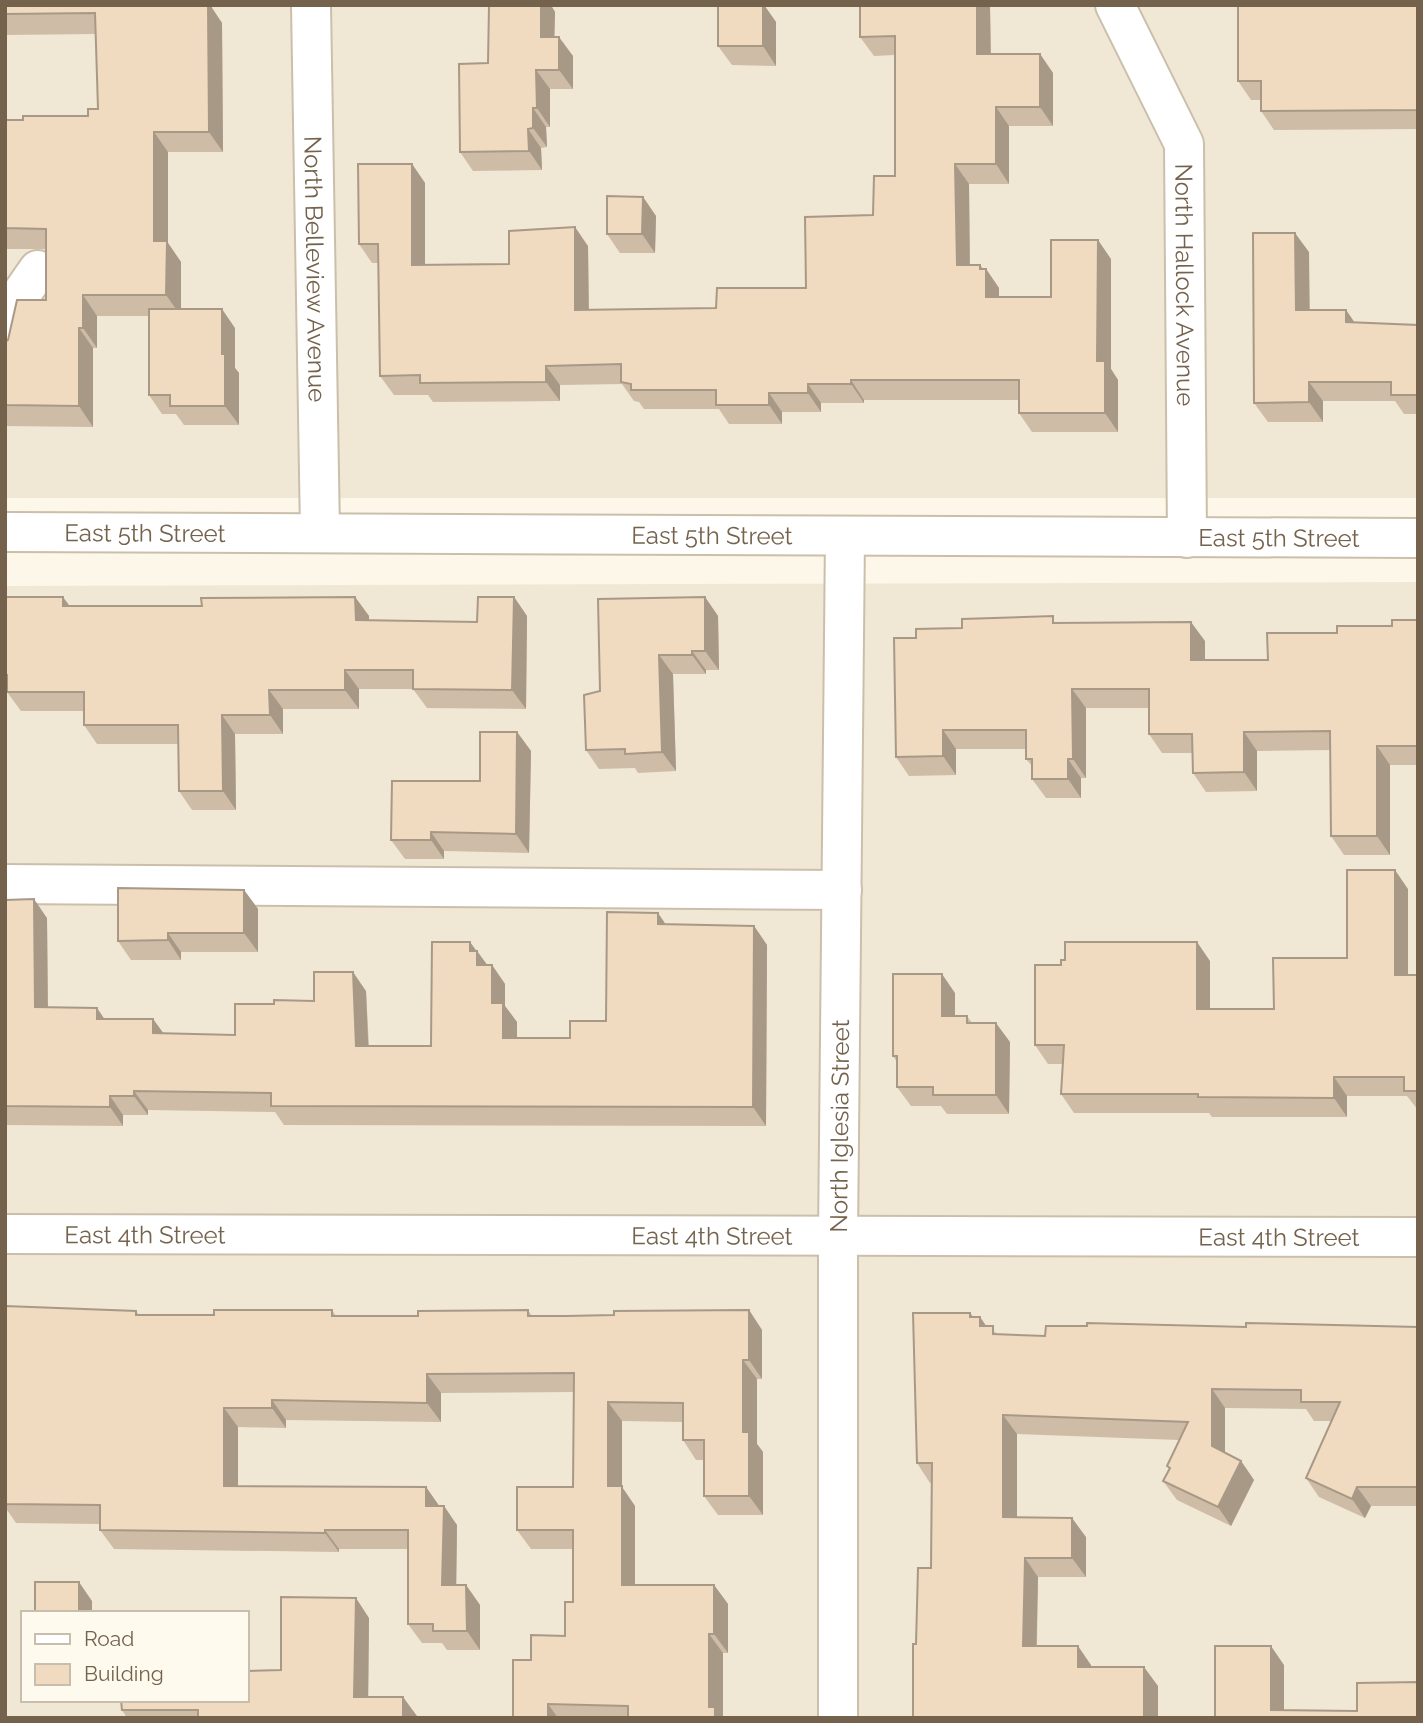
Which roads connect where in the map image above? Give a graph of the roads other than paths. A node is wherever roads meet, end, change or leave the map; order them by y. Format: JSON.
{"nodes":[{"id":1,"x":311,"y":5,"type":"edge"},
{"id":2,"x":1115,"y":5,"type":"edge"},
{"id":3,"x":38,"y":270,"type":"dead end"},
{"id":4,"x":5,"y":348,"type":"edge"},
{"id":5,"x":5,"y":532,"type":"edge"},
{"id":6,"x":320,"y":532,"type":"junction"},
{"id":7,"x":845,"y":536,"type":"junction"},
{"id":8,"x":1187,"y":538,"type":"junction"},
{"id":9,"x":1418,"y":538,"type":"edge"},
{"id":10,"x":5,"y":884,"type":"edge"},
{"id":11,"x":842,"y":890,"type":"junction"},
{"id":12,"x":5,"y":1234,"type":"edge"},
{"id":13,"x":838,"y":1237,"type":"junction"},
{"id":14,"x":1418,"y":1237,"type":"edge"},
{"id":15,"x":838,"y":1718,"type":"edge"}],
"edges":[{"from":1,"to":6,"type":"street","name":"North Belleview Avenue"},
{"from":2,"to":8,"type":"street","name":"North Hallock Avenue"},
{"from":3,"to":4,"type":"street"},
{"from":5,"to":6,"type":"street","name":"East 5th Street"},
{"from":6,"to":7,"type":"street","name":"East 5th Street"},
{"from":7,"to":8,"type":"street","name":"East 5th Street"},
{"from":7,"to":11,"type":"street","name":"North Iglesia Street"},
{"from":8,"to":9,"type":"street","name":"East 5th Street"},
{"from":10,"to":11,"type":"street"},
{"from":11,"to":13,"type":"street","name":"North Iglesia Street"},
{"from":12,"to":13,"type":"street","name":"East 4th Street"},
{"from":13,"to":14,"type":"street","name":"East 4th Street"},
{"from":13,"to":15,"type":"street","name":"North Iglesia Street"}]}
